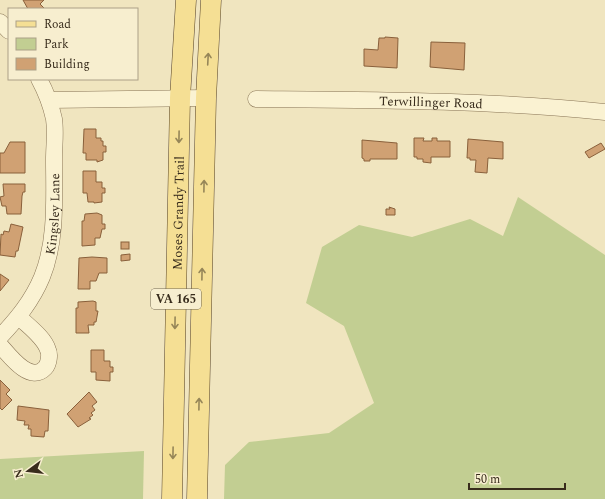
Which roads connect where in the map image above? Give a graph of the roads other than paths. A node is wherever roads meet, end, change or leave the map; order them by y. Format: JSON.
{"nodes":[{"id":1,"x":186,"y":0,"type":"edge"},
{"id":2,"x":211,"y":0,"type":"edge"},
{"id":3,"x":0,"y":22,"type":"edge"},
{"id":4,"x":8,"y":30,"type":"edge"},
{"id":5,"x":39,"y":80,"type":"edge"},
{"id":6,"x":180,"y":98,"type":"junction"},
{"id":7,"x":206,"y":98,"type":"junction"},
{"id":8,"x":256,"y":99,"type":"dead end"},
{"id":9,"x":49,"y":100,"type":"junction"},
{"id":10,"x":605,"y":112,"type":"edge"},
{"id":11,"x":19,"y":317,"type":"junction"},
{"id":12,"x":0,"y":337,"type":"edge"},
{"id":13,"x":0,"y":345,"type":"edge"},
{"id":14,"x":172,"y":499,"type":"edge"},
{"id":15,"x":197,"y":499,"type":"edge"}],
"edges":[{"from":1,"to":6,"type":"main road","name":"Moses Grandy Trail","number":"VA 165"},
{"from":7,"to":2,"type":"main road","name":"Moses Grandy Trail","number":"VA 165","one_way":true},
{"from":3,"to":4,"type":"street"},
{"from":5,"to":9,"type":"street","name":"Kingsley Lane"},
{"from":6,"to":7,"type":"street"},
{"from":6,"to":9,"type":"street"},
{"from":6,"to":14,"type":"main road","name":"Moses Grandy Trail","number":"VA 165","one_way":true},
{"from":15,"to":7,"type":"main road","name":"Moses Grandy Trail","number":"VA 165","one_way":true},
{"from":8,"to":10,"type":"street","name":"Terwillinger Road"},
{"from":9,"to":11,"type":"street","name":"Kingsley Lane"},
{"from":11,"to":12,"type":"street","name":"Kingsley Lane"},
{"from":11,"to":13,"type":"street"}]}
